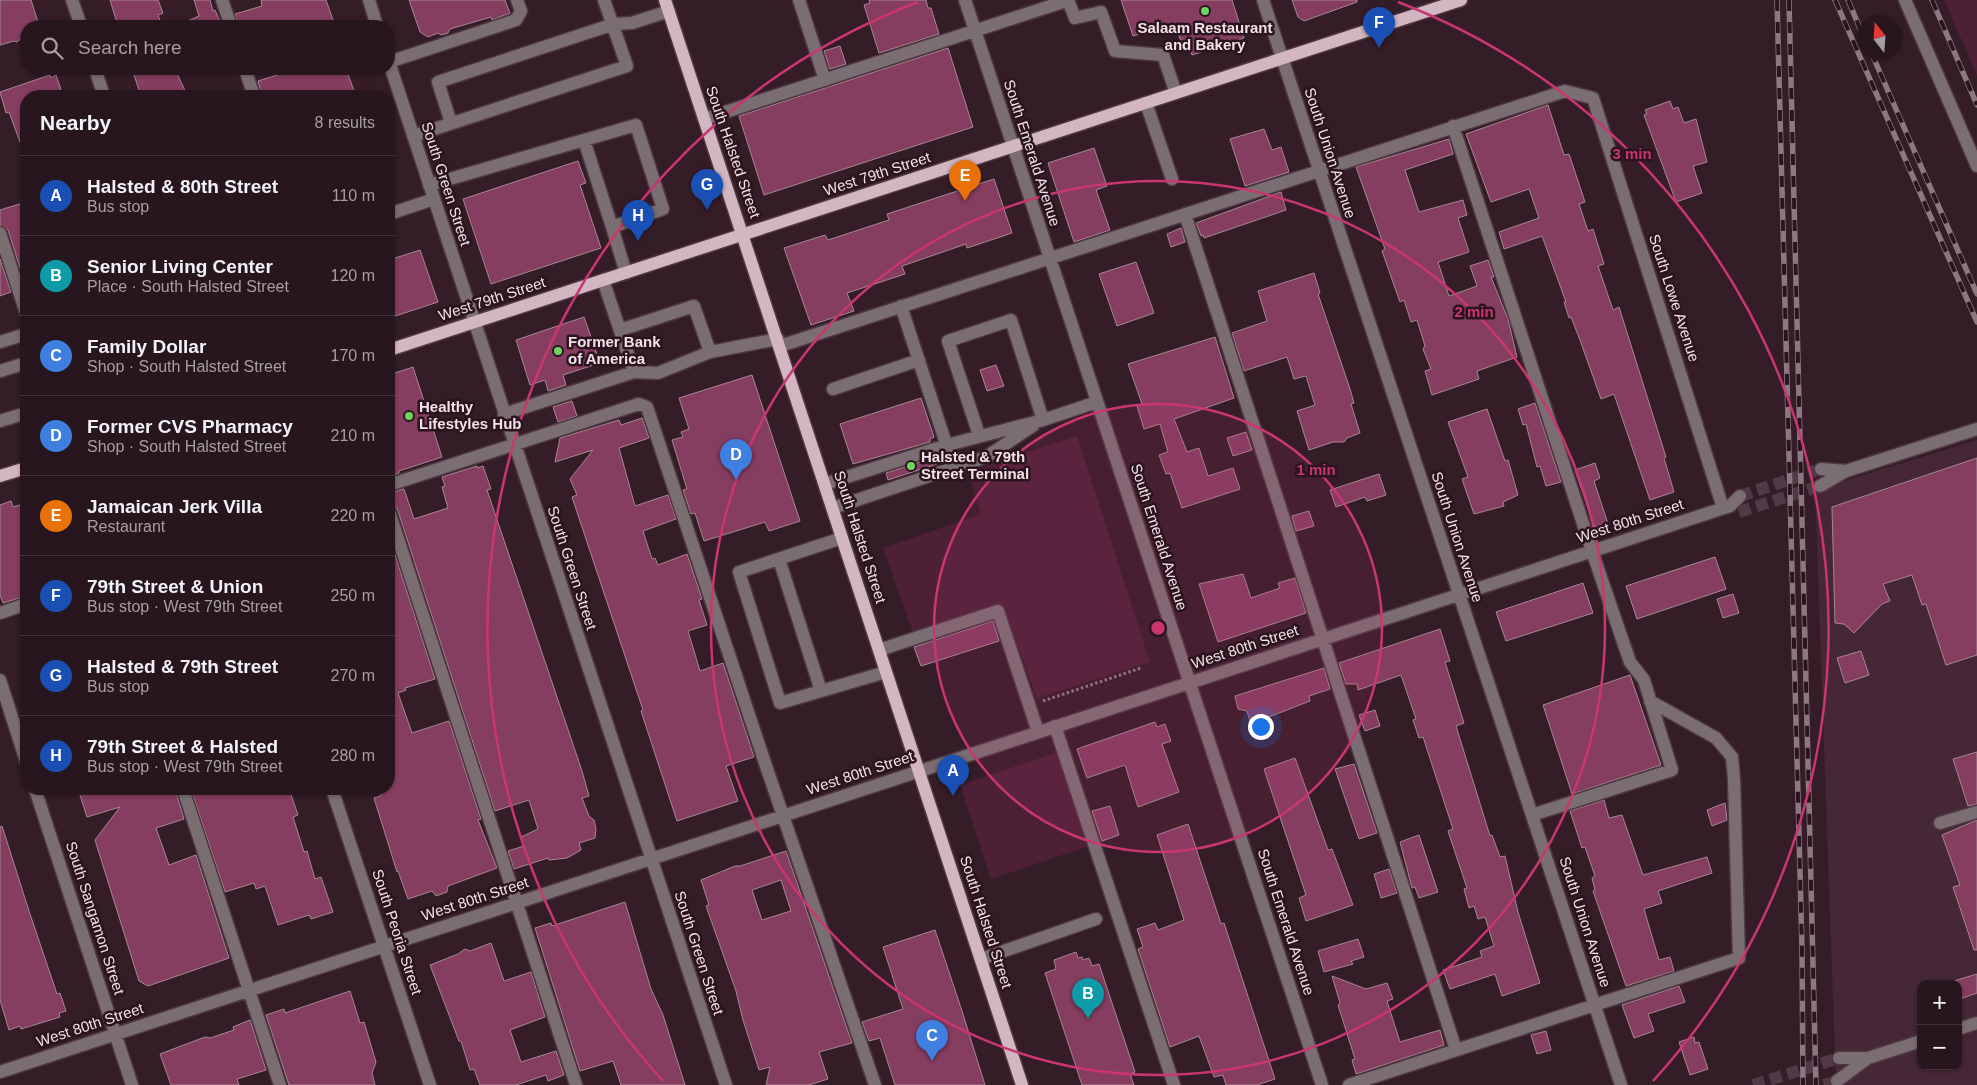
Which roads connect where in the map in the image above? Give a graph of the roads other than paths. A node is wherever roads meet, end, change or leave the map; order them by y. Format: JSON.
{"nodes":[{"id":1,"x":72,"y":0,"type":"edge"},
{"id":2,"x":222,"y":0,"type":"edge"},
{"id":3,"x":369,"y":0,"type":"edge"},
{"id":4,"x":517,"y":0,"type":"edge"},
{"id":5,"x":604,"y":0,"type":"edge"},
{"id":6,"x":799,"y":0,"type":"edge"},
{"id":7,"x":965,"y":0,"type":"edge"},
{"id":8,"x":1069,"y":0,"type":"edge"},
{"id":9,"x":1263,"y":0,"type":"edge"},
{"id":10,"x":1461,"y":0,"type":"edge"},
{"id":11,"x":1905,"y":0,"type":"edge"},
{"id":12,"x":667,"y":6,"type":"edge"},
{"id":13,"x":79,"y":20,"type":"edge"},
{"id":14,"x":229,"y":20,"type":"edge"},
{"id":15,"x":375,"y":20,"type":"edge"},
{"id":16,"x":614,"y":24,"type":"junction"},
{"id":17,"x":975,"y":30,"type":"junction"},
{"id":18,"x":1282,"y":59,"type":"junction"},
{"id":19,"x":395,"y":60,"type":"edge"},
{"id":20,"x":97,"y":75,"type":"edge"},
{"id":21,"x":247,"y":75,"type":"edge"},
{"id":22,"x":393,"y":75,"type":"edge"},
{"id":23,"x":825,"y":80,"type":"junction"},
{"id":24,"x":102,"y":90,"type":"edge"},
{"id":25,"x":252,"y":90,"type":"edge"},
{"id":26,"x":1176,"y":93,"type":"junction"},
{"id":27,"x":1146,"y":103,"type":"junction"},
{"id":28,"x":704,"y":119,"type":"junction"},
{"id":29,"x":451,"y":123,"type":"junction"},
{"id":30,"x":1453,"y":126,"type":"junction"},
{"id":31,"x":413,"y":136,"type":"junction"},
{"id":32,"x":584,"y":140,"type":"junction"},
{"id":33,"x":1013,"y":146,"type":"junction"},
{"id":34,"x":1977,"y":166,"type":"edge"},
{"id":35,"x":1319,"y":170,"type":"junction"},
{"id":36,"x":1172,"y":179,"type":"dead end"},
{"id":37,"x":429,"y":185,"type":"junction"},
{"id":38,"x":434,"y":200,"type":"junction"},
{"id":39,"x":395,"y":212,"type":"edge"},
{"id":40,"x":1185,"y":214,"type":"junction"},
{"id":41,"x":612,"y":227,"type":"junction"},
{"id":42,"x":0,"y":233,"type":"edge"},
{"id":43,"x":744,"y":234,"type":"junction"},
{"id":44,"x":1049,"y":258,"type":"junction"},
{"id":45,"x":626,"y":272,"type":"junction"},
{"id":46,"x":603,"y":280,"type":"junction"},
{"id":47,"x":20,"y":295,"type":"edge"},
{"id":48,"x":901,"y":306,"type":"junction"},
{"id":49,"x":474,"y":322,"type":"junction"},
{"id":50,"x":620,"y":330,"type":"junction"},
{"id":51,"x":20,"y":336,"type":"edge"},
{"id":52,"x":0,"y":342,"type":"edge"},
{"id":53,"x":779,"y":343,"type":"junction"},
{"id":54,"x":395,"y":348,"type":"edge"},
{"id":55,"x":710,"y":352,"type":"junction"},
{"id":56,"x":919,"y":360,"type":"junction"},
{"id":57,"x":20,"y":365,"type":"edge"},
{"id":58,"x":0,"y":371,"type":"edge"},
{"id":59,"x":634,"y":372,"type":"junction"},
{"id":60,"x":833,"y":389,"type":"dead end"},
{"id":61,"x":1097,"y":402,"type":"junction"},
{"id":62,"x":504,"y":414,"type":"junction"},
{"id":63,"x":20,"y":415,"type":"edge"},
{"id":64,"x":1043,"y":420,"type":"junction"},
{"id":65,"x":0,"y":422,"type":"edge"},
{"id":66,"x":1977,"y":429,"type":"edge"},
{"id":67,"x":979,"y":435,"type":"junction"},
{"id":68,"x":514,"y":444,"type":"junction"},
{"id":69,"x":947,"y":444,"type":"junction"},
{"id":70,"x":954,"y":468,"type":"junction"},
{"id":71,"x":1821,"y":469,"type":"tunnel mouth"},
{"id":72,"x":20,"y":470,"type":"edge"},
{"id":73,"x":1846,"y":471,"type":"junction"},
{"id":74,"x":0,"y":476,"type":"edge"},
{"id":75,"x":395,"y":484,"type":"edge"},
{"id":76,"x":825,"y":484,"type":"junction"},
{"id":77,"x":1820,"y":486,"type":"tunnel mouth"},
{"id":78,"x":1740,"y":496,"type":"tunnel mouth"},
{"id":79,"x":833,"y":508,"type":"junction"},
{"id":80,"x":1731,"y":509,"type":"junction"},
{"id":81,"x":395,"y":530,"type":"edge"},
{"id":82,"x":842,"y":538,"type":"junction"},
{"id":83,"x":1592,"y":550,"type":"junction"},
{"id":84,"x":779,"y":559,"type":"junction"},
{"id":85,"x":1459,"y":594,"type":"junction"},
{"id":86,"x":20,"y":606,"type":"edge"},
{"id":87,"x":0,"y":613,"type":"edge"},
{"id":88,"x":1322,"y":638,"type":"junction"},
{"id":89,"x":879,"y":650,"type":"junction"},
{"id":90,"x":886,"y":672,"type":"junction"},
{"id":91,"x":0,"y":680,"type":"edge"},
{"id":92,"x":1190,"y":682,"type":"junction"},
{"id":93,"x":821,"y":691,"type":"junction"},
{"id":94,"x":1650,"y":701,"type":"junction"},
{"id":95,"x":1055,"y":726,"type":"junction"},
{"id":96,"x":1038,"y":732,"type":"junction"},
{"id":97,"x":20,"y":742,"type":"edge"},
{"id":98,"x":919,"y":771,"type":"junction"},
{"id":99,"x":37,"y":795,"type":"edge"},
{"id":100,"x":185,"y":795,"type":"edge"},
{"id":101,"x":334,"y":795,"type":"edge"},
{"id":102,"x":1977,"y":812,"type":"edge"},
{"id":103,"x":784,"y":815,"type":"junction"},
{"id":104,"x":1532,"y":815,"type":"junction"},
{"id":105,"x":1940,"y":823,"type":"dead end"},
{"id":106,"x":651,"y":859,"type":"junction"},
{"id":107,"x":516,"y":903,"type":"junction"},
{"id":108,"x":1096,"y":919,"type":"dead end"},
{"id":109,"x":384,"y":946,"type":"junction"},
{"id":110,"x":981,"y":959,"type":"junction"},
{"id":111,"x":249,"y":990,"type":"junction"},
{"id":112,"x":1595,"y":1006,"type":"junction"},
{"id":113,"x":1977,"y":1023,"type":"edge"},
{"id":114,"x":1962,"y":1028,"type":"edge"},
{"id":115,"x":115,"y":1034,"type":"junction"},
{"id":116,"x":1917,"y":1042,"type":"edge"},
{"id":117,"x":1456,"y":1050,"type":"junction"},
{"id":118,"x":1839,"y":1058,"type":"tunnel mouth"},
{"id":119,"x":1868,"y":1058,"type":"junction"},
{"id":120,"x":0,"y":1072,"type":"edge"},
{"id":121,"x":1837,"y":1081,"type":"dead end"},
{"id":122,"x":132,"y":1085,"type":"edge"},
{"id":123,"x":280,"y":1085,"type":"edge"},
{"id":124,"x":430,"y":1085,"type":"edge"},
{"id":125,"x":576,"y":1085,"type":"edge"},
{"id":126,"x":726,"y":1085,"type":"edge"},
{"id":127,"x":875,"y":1085,"type":"edge"},
{"id":128,"x":1022,"y":1085,"type":"edge"},
{"id":129,"x":1174,"y":1085,"type":"edge"},
{"id":130,"x":1322,"y":1085,"type":"edge"},
{"id":131,"x":1350,"y":1085,"type":"edge"},
{"id":132,"x":1621,"y":1085,"type":"edge"}],
"edges":[{"from":1,"to":13,"type":"street"},
{"from":2,"to":14,"type":"street"},
{"from":3,"to":15,"type":"street"},
{"from":4,"to":19,"type":"street"},
{"from":5,"to":16,"type":"street"},
{"from":6,"to":23,"type":"street"},
{"from":7,"to":17,"type":"street","name":"South Emerald Avenue"},
{"from":8,"to":17,"type":"street"},
{"from":8,"to":26,"type":"street"},
{"from":9,"to":18,"type":"street","name":"South Union Avenue"},
{"from":10,"to":18,"type":"main road","name":"West 79th Street"},
{"from":11,"to":34,"type":"street"},
{"from":12,"to":16,"type":"street"},
{"from":12,"to":28,"type":"main road","name":"South Halsted Street"},
{"from":16,"to":29,"type":"street"},
{"from":16,"to":29,"type":"street"},
{"from":17,"to":23,"type":"street"},
{"from":17,"to":33,"type":"street","name":"South Emerald Avenue"},
{"from":18,"to":26,"type":"main road","name":"West 79th Street"},
{"from":18,"to":35,"type":"street","name":"South Union Avenue"},
{"from":20,"to":24,"type":"street"},
{"from":21,"to":25,"type":"street"},
{"from":22,"to":31,"type":"street","name":"South Green Street"},
{"from":23,"to":28,"type":"street"},
{"from":26,"to":27,"type":"main road","name":"West 79th Street"},
{"from":27,"to":33,"type":"main road","name":"West 79th Street"},
{"from":27,"to":36,"type":"street"},
{"from":28,"to":43,"type":"main road","name":"South Halsted Street"},
{"from":29,"to":31,"type":"street"},
{"from":30,"to":35,"type":"street"},
{"from":30,"to":80,"type":"street","name":"South Lowe Avenue"},
{"from":30,"to":83,"type":"street"},
{"from":31,"to":37,"type":"street","name":"South Green Street"},
{"from":32,"to":37,"type":"street"},
{"from":32,"to":41,"type":"street"},
{"from":32,"to":41,"type":"street"},
{"from":33,"to":43,"type":"main road","name":"West 79th Street"},
{"from":33,"to":44,"type":"street","name":"South Emerald Avenue"},
{"from":35,"to":40,"type":"street"},
{"from":35,"to":85,"type":"street","name":"South Union Avenue"},
{"from":37,"to":38,"type":"street","name":"South Green Street"},
{"from":38,"to":39,"type":"street"},
{"from":38,"to":49,"type":"street","name":"South Green Street"},
{"from":40,"to":44,"type":"street"},
{"from":40,"to":88,"type":"street"},
{"from":41,"to":45,"type":"street"},
{"from":42,"to":47,"type":"street"},
{"from":43,"to":45,"type":"main road","name":"West 79th Street"},
{"from":43,"to":53,"type":"main road","name":"South Halsted Street"},
{"from":44,"to":48,"type":"street"},
{"from":44,"to":61,"type":"street","name":"South Emerald Avenue"},
{"from":45,"to":46,"type":"main road","name":"West 79th Street"},
{"from":46,"to":49,"type":"main road","name":"West 79th Street"},
{"from":46,"to":50,"type":"street"},
{"from":48,"to":53,"type":"street"},
{"from":48,"to":56,"type":"street"},
{"from":49,"to":54,"type":"main road","name":"West 79th Street"},
{"from":49,"to":62,"type":"street","name":"South Green Street"},
{"from":50,"to":55,"type":"street"},
{"from":50,"to":59,"type":"street"},
{"from":51,"to":52,"type":"street"},
{"from":53,"to":55,"type":"street"},
{"from":53,"to":76,"type":"main road","name":"South Halsted Street"},
{"from":55,"to":59,"type":"street"},
{"from":56,"to":60,"type":"street"},
{"from":56,"to":69,"type":"street"},
{"from":57,"to":58,"type":"street"},
{"from":59,"to":62,"type":"street"},
{"from":61,"to":64,"type":"street"},
{"from":61,"to":92,"type":"street","name":"South Emerald Avenue"},
{"from":62,"to":68,"type":"street","name":"South Green Street"},
{"from":63,"to":65,"type":"street"},
{"from":64,"to":67,"type":"street"},
{"from":64,"to":67,"type":"street"},
{"from":64,"to":70,"type":"street"},
{"from":66,"to":73,"type":"street"},
{"from":67,"to":69,"type":"street"},
{"from":68,"to":75,"type":"street"},
{"from":68,"to":103,"type":"street"},
{"from":68,"to":106,"type":"street","name":"South Green Street"},
{"from":69,"to":70,"type":"street"},
{"from":69,"to":76,"type":"street"},
{"from":70,"to":79,"type":"street"},
{"from":71,"to":73,"type":"street"},
{"from":72,"to":74,"type":"main road"},
{"from":73,"to":77,"type":"street"},
{"from":76,"to":79,"type":"main road","name":"South Halsted Street"},
{"from":78,"to":80,"type":"street","name":"West 80th Street"},
{"from":79,"to":82,"type":"main road","name":"South Halsted Street"},
{"from":80,"to":83,"type":"street","name":"West 80th Street"},
{"from":81,"to":107,"type":"street"},
{"from":82,"to":84,"type":"street"},
{"from":82,"to":89,"type":"main road","name":"South Halsted Street"},
{"from":83,"to":85,"type":"street","name":"West 80th Street"},
{"from":83,"to":94,"type":"street"},
{"from":84,"to":93,"type":"street"},
{"from":84,"to":93,"type":"street"},
{"from":85,"to":88,"type":"street","name":"West 80th Street"},
{"from":85,"to":104,"type":"street","name":"South Union Avenue"},
{"from":86,"to":87,"type":"street"},
{"from":88,"to":92,"type":"street","name":"West 80th Street"},
{"from":88,"to":117,"type":"street"},
{"from":89,"to":90,"type":"main road","name":"South Halsted Street"},
{"from":89,"to":96,"type":"street"},
{"from":90,"to":93,"type":"street"},
{"from":90,"to":98,"type":"main road","name":"South Halsted Street"},
{"from":91,"to":97,"type":"street"},
{"from":92,"to":95,"type":"street","name":"West 80th Street"},
{"from":92,"to":130,"type":"street","name":"South Emerald Avenue"},
{"from":94,"to":104,"type":"street"},
{"from":94,"to":112,"type":"street"},
{"from":95,"to":96,"type":"street","name":"West 80th Street"},
{"from":95,"to":129,"type":"street"},
{"from":96,"to":98,"type":"street","name":"West 80th Street"},
{"from":98,"to":103,"type":"street","name":"West 80th Street"},
{"from":98,"to":110,"type":"main road","name":"South Halsted Street"},
{"from":99,"to":115,"type":"street","name":"South Sangamon Street"},
{"from":100,"to":111,"type":"street"},
{"from":101,"to":109,"type":"street","name":"South Peoria Street"},
{"from":102,"to":105,"type":"street"},
{"from":103,"to":106,"type":"street","name":"West 80th Street"},
{"from":103,"to":127,"type":"street"},
{"from":104,"to":112,"type":"street","name":"South Union Avenue"},
{"from":106,"to":107,"type":"street","name":"West 80th Street"},
{"from":106,"to":126,"type":"street","name":"South Green Street"},
{"from":107,"to":109,"type":"street","name":"West 80th Street"},
{"from":107,"to":125,"type":"street"},
{"from":108,"to":110,"type":"street"},
{"from":109,"to":111,"type":"street","name":"West 80th Street"},
{"from":109,"to":124,"type":"street","name":"South Peoria Street"},
{"from":110,"to":128,"type":"main road","name":"South Halsted Street"},
{"from":111,"to":115,"type":"street","name":"West 80th Street"},
{"from":111,"to":123,"type":"street"},
{"from":112,"to":117,"type":"street"},
{"from":112,"to":132,"type":"street","name":"South Union Avenue"},
{"from":113,"to":114,"type":"street"},
{"from":115,"to":120,"type":"street","name":"West 80th Street"},
{"from":115,"to":122,"type":"street","name":"South Sangamon Street"},
{"from":116,"to":119,"type":"street"},
{"from":117,"to":131,"type":"street"},
{"from":118,"to":119,"type":"street"},
{"from":119,"to":121,"type":"street"}]}
